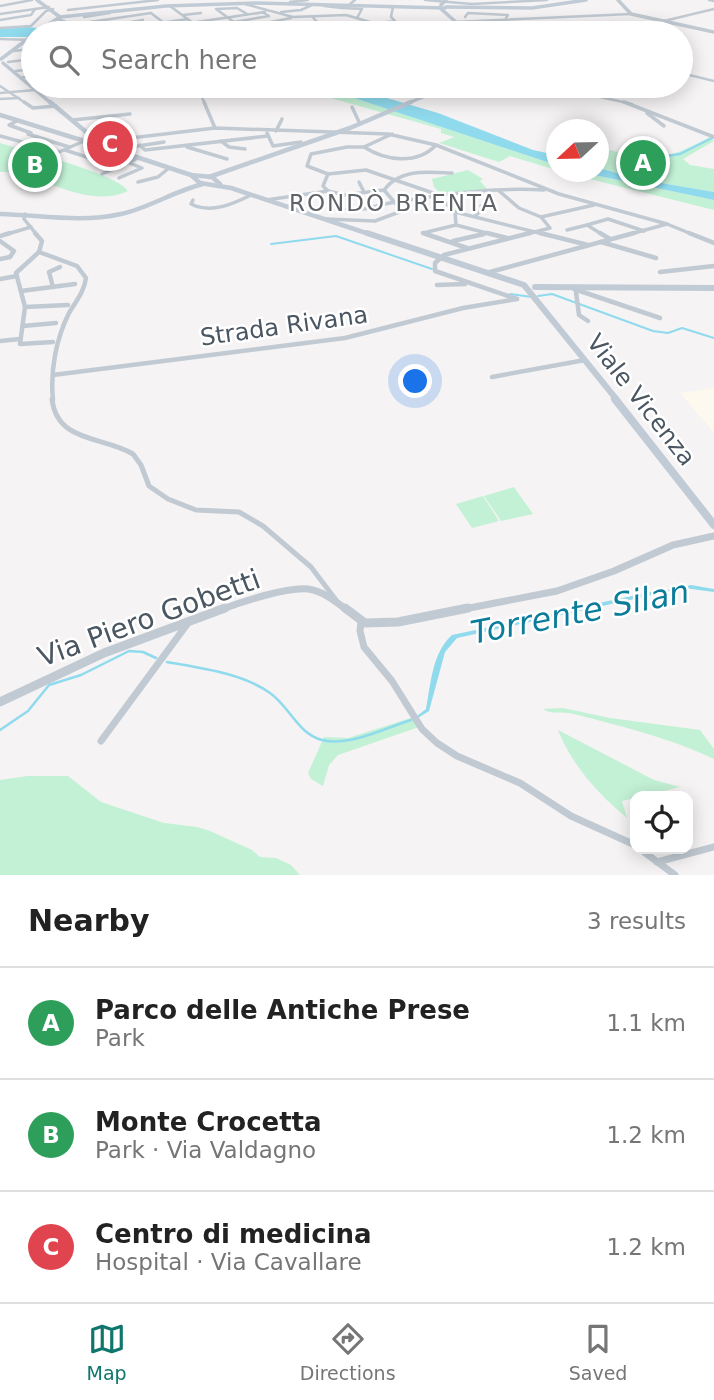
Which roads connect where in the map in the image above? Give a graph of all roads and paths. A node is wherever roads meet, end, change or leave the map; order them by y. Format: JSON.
{"nodes":[{"id":1,"x":21,"y":0,"type":"edge"},
{"id":2,"x":35,"y":0,"type":"edge"},
{"id":3,"x":48,"y":0,"type":"edge"},
{"id":4,"x":158,"y":0,"type":"edge"},
{"id":5,"x":308,"y":0,"type":"edge"},
{"id":6,"x":355,"y":0,"type":"edge"},
{"id":7,"x":425,"y":0,"type":"edge"},
{"id":8,"x":465,"y":0,"type":"edge"},
{"id":9,"x":547,"y":0,"type":"edge"},
{"id":10,"x":584,"y":0,"type":"edge"},
{"id":11,"x":618,"y":0,"type":"edge"},
{"id":12,"x":709,"y":0,"type":"edge"},
{"id":13,"x":496,"y":1,"type":"edge"},
{"id":14,"x":714,"y":1,"type":"edge"},
{"id":15,"x":26,"y":2,"type":"edge"},
{"id":16,"x":43,"y":2,"type":"junction"},
{"id":17,"x":312,"y":2,"type":"edge"},
{"id":18,"x":281,"y":3,"type":"junction"},
{"id":19,"x":235,"y":4,"type":"junction"},
{"id":20,"x":8,"y":5,"type":"junction"},
{"id":21,"x":171,"y":5,"type":"edge"},
{"id":22,"x":321,"y":5,"type":"dead end"},
{"id":23,"x":458,"y":5,"type":"junction"},
{"id":24,"x":0,"y":6,"type":"edge"},
{"id":25,"x":158,"y":6,"type":"junction"},
{"id":26,"x":443,"y":6,"type":"edge"},
{"id":27,"x":342,"y":8,"type":"junction"},
{"id":28,"x":35,"y":9,"type":"junction"},
{"id":29,"x":351,"y":9,"type":"junction"},
{"id":30,"x":714,"y":9,"type":"edge"},
{"id":31,"x":269,"y":11,"type":"junction"},
{"id":32,"x":14,"y":12,"type":"junction"},
{"id":33,"x":262,"y":12,"type":"junction"},
{"id":34,"x":629,"y":12,"type":"junction"},
{"id":35,"x":72,"y":13,"type":"junction"},
{"id":36,"x":152,"y":13,"type":"joint"},
{"id":37,"x":201,"y":13,"type":"dead end"},
{"id":38,"x":0,"y":14,"type":"edge"},
{"id":39,"x":247,"y":14,"type":"junction"},
{"id":40,"x":284,"y":14,"type":"junction"},
{"id":41,"x":332,"y":14,"type":"junction"},
{"id":42,"x":56,"y":15,"type":"junction"},
{"id":43,"x":102,"y":15,"type":"joint"},
{"id":44,"x":137,"y":15,"type":"junction"},
{"id":45,"x":182,"y":15,"type":"junction"},
{"id":46,"x":558,"y":15,"type":"joint"},
{"id":47,"x":82,"y":16,"type":"junction"},
{"id":48,"x":312,"y":16,"type":"junction"},
{"id":49,"x":228,"y":17,"type":"junction"},
{"id":50,"x":293,"y":17,"type":"junction"},
{"id":51,"x":465,"y":17,"type":"dead end"},
{"id":52,"x":513,"y":17,"type":"junction"},
{"id":53,"x":551,"y":17,"type":"junction"},
{"id":54,"x":357,"y":18,"type":"junction"},
{"id":55,"x":506,"y":18,"type":"junction"},
{"id":56,"x":188,"y":19,"type":"junction"},
{"id":57,"x":0,"y":20,"type":"edge"},
{"id":58,"x":143,"y":20,"type":"joint"},
{"id":59,"x":37,"y":21,"type":"edge"},
{"id":60,"x":50,"y":21,"type":"edge"},
{"id":61,"x":67,"y":21,"type":"edge"},
{"id":62,"x":89,"y":21,"type":"edge"},
{"id":63,"x":97,"y":21,"type":"edge"},
{"id":64,"x":137,"y":21,"type":"edge"},
{"id":65,"x":162,"y":21,"type":"edge"},
{"id":66,"x":176,"y":21,"type":"edge"},
{"id":67,"x":191,"y":21,"type":"edge"},
{"id":68,"x":199,"y":21,"type":"edge"},
{"id":69,"x":233,"y":21,"type":"edge"},
{"id":70,"x":240,"y":21,"type":"edge"},
{"id":71,"x":272,"y":21,"type":"edge"},
{"id":72,"x":316,"y":21,"type":"edge"},
{"id":73,"x":361,"y":21,"type":"edge"},
{"id":74,"x":391,"y":21,"type":"edge"},
{"id":75,"x":456,"y":21,"type":"edge"},
{"id":76,"x":477,"y":21,"type":"edge"},
{"id":77,"x":506,"y":21,"type":"edge"},
{"id":78,"x":550,"y":21,"type":"edge"},
{"id":79,"x":664,"y":21,"type":"joint"},
{"id":80,"x":21,"y":26,"type":"edge"},
{"id":81,"x":693,"y":27,"type":"edge"},
{"id":82,"x":0,"y":28,"type":"edge"},
{"id":83,"x":714,"y":32,"type":"edge"},
{"id":84,"x":21,"y":37,"type":"edge"},
{"id":85,"x":0,"y":39,"type":"edge"},
{"id":86,"x":21,"y":46,"type":"edge"},
{"id":87,"x":14,"y":52,"type":"junction"},
{"id":88,"x":21,"y":52,"type":"edge"},
{"id":89,"x":5,"y":60,"type":"edge"},
{"id":90,"x":21,"y":70,"type":"edge"},
{"id":91,"x":16,"y":71,"type":"junction"},
{"id":92,"x":21,"y":75,"type":"edge"},
{"id":93,"x":693,"y":76,"type":"edge"},
{"id":94,"x":714,"y":81,"type":"edge"},
{"id":95,"x":0,"y":86,"type":"edge"},
{"id":96,"x":21,"y":91,"type":"edge"},
{"id":97,"x":9,"y":92,"type":"junction"},
{"id":98,"x":0,"y":93,"type":"edge"},
{"id":99,"x":19,"y":98,"type":"junction"},
{"id":100,"x":47,"y":98,"type":"edge"},
{"id":101,"x":203,"y":98,"type":"edge"},
{"id":102,"x":420,"y":98,"type":"edge"},
{"id":103,"x":604,"y":98,"type":"edge"},
{"id":104,"x":0,"y":99,"type":"edge"},
{"id":105,"x":56,"y":106,"type":"junction"},
{"id":106,"x":352,"y":107,"type":"dead end"},
{"id":107,"x":643,"y":108,"type":"junction"},
{"id":108,"x":130,"y":114,"type":"dead end"},
{"id":109,"x":0,"y":116,"type":"edge"},
{"id":110,"x":282,"y":119,"type":"dead end"},
{"id":111,"x":73,"y":120,"type":"junction"},
{"id":112,"x":17,"y":121,"type":"junction"},
{"id":113,"x":360,"y":124,"type":"junction"},
{"id":114,"x":664,"y":126,"type":"dead end"},
{"id":115,"x":42,"y":128,"type":"junction"},
{"id":116,"x":215,"y":128,"type":"junction"},
{"id":117,"x":347,"y":129,"type":"junction"},
{"id":118,"x":189,"y":130,"type":"junction"},
{"id":119,"x":267,"y":130,"type":"junction"},
{"id":120,"x":276,"y":131,"type":"junction"},
{"id":121,"x":358,"y":132,"type":"junction"},
{"id":122,"x":31,"y":133,"type":"junction"},
{"id":123,"x":334,"y":134,"type":"junction"},
{"id":124,"x":392,"y":134,"type":"junction"},
{"id":125,"x":0,"y":136,"type":"edge"},
{"id":126,"x":268,"y":136,"type":"junction"},
{"id":127,"x":714,"y":137,"type":"edge"},
{"id":128,"x":42,"y":138,"type":"junction"},
{"id":129,"x":221,"y":141,"type":"junction"},
{"id":130,"x":92,"y":142,"type":"junction"},
{"id":131,"x":164,"y":142,"type":"dead end"},
{"id":132,"x":301,"y":142,"type":"dead end"},
{"id":133,"x":28,"y":144,"type":"junction"},
{"id":134,"x":197,"y":144,"type":"junction"},
{"id":135,"x":140,"y":145,"type":"junction"},
{"id":136,"x":185,"y":145,"type":"junction"},
{"id":137,"x":436,"y":145,"type":"junction"},
{"id":138,"x":364,"y":147,"type":"junction"},
{"id":139,"x":67,"y":148,"type":"junction"},
{"id":140,"x":110,"y":149,"type":"junction"},
{"id":141,"x":245,"y":149,"type":"dead end"},
{"id":142,"x":121,"y":154,"type":"junction"},
{"id":143,"x":409,"y":158,"type":"junction"},
{"id":144,"x":136,"y":159,"type":"junction"},
{"id":145,"x":228,"y":159,"type":"dead end"},
{"id":146,"x":127,"y":162,"type":"junction"},
{"id":147,"x":371,"y":163,"type":"dead end"},
{"id":148,"x":169,"y":168,"type":"junction"},
{"id":149,"x":366,"y":170,"type":"junction"},
{"id":150,"x":414,"y":173,"type":"junction"},
{"id":151,"x":452,"y":173,"type":"dead end"},
{"id":152,"x":102,"y":174,"type":"dead end"},
{"id":153,"x":328,"y":174,"type":"junction"},
{"id":154,"x":191,"y":175,"type":"junction"},
{"id":155,"x":212,"y":177,"type":"junction"},
{"id":156,"x":119,"y":178,"type":"dead end"},
{"id":157,"x":391,"y":179,"type":"junction"},
{"id":158,"x":198,"y":181,"type":"junction"},
{"id":159,"x":138,"y":182,"type":"dead end"},
{"id":160,"x":359,"y":182,"type":"dead end"},
{"id":161,"x":207,"y":184,"type":"junction"},
{"id":162,"x":224,"y":186,"type":"junction"},
{"id":163,"x":188,"y":187,"type":"junction"},
{"id":164,"x":384,"y":190,"type":"junction"},
{"id":165,"x":498,"y":190,"type":"junction"},
{"id":166,"x":328,"y":191,"type":"junction"},
{"id":167,"x":550,"y":191,"type":"junction"},
{"id":168,"x":364,"y":192,"type":"junction"},
{"id":169,"x":251,"y":195,"type":"junction"},
{"id":170,"x":440,"y":197,"type":"junction"},
{"id":171,"x":193,"y":200,"type":"dead end"},
{"id":172,"x":266,"y":200,"type":"junction"},
{"id":173,"x":393,"y":202,"type":"junction"},
{"id":174,"x":597,"y":204,"type":"junction"},
{"id":175,"x":481,"y":206,"type":"dead end"},
{"id":176,"x":347,"y":209,"type":"dead end"},
{"id":177,"x":358,"y":210,"type":"junction"},
{"id":178,"x":455,"y":212,"type":"junction"},
{"id":179,"x":0,"y":214,"type":"edge"},
{"id":180,"x":25,"y":214,"type":"junction"},
{"id":181,"x":475,"y":216,"type":"junction"},
{"id":182,"x":541,"y":217,"type":"junction"},
{"id":183,"x":326,"y":219,"type":"junction"},
{"id":184,"x":354,"y":221,"type":"junction"},
{"id":185,"x":456,"y":225,"type":"junction"},
{"id":186,"x":587,"y":225,"type":"junction"},
{"id":187,"x":667,"y":225,"type":"junction"},
{"id":188,"x":31,"y":227,"type":"junction"},
{"id":189,"x":567,"y":230,"type":"dead end"},
{"id":190,"x":644,"y":231,"type":"junction"},
{"id":191,"x":536,"y":232,"type":"junction"},
{"id":192,"x":487,"y":233,"type":"junction"},
{"id":193,"x":0,"y":238,"type":"edge"},
{"id":194,"x":510,"y":239,"type":"junction"},
{"id":195,"x":610,"y":239,"type":"junction"},
{"id":196,"x":450,"y":242,"type":"junction"},
{"id":197,"x":601,"y":242,"type":"junction"},
{"id":198,"x":714,"y":243,"type":"edge"},
{"id":199,"x":588,"y":245,"type":"junction"},
{"id":200,"x":470,"y":248,"type":"junction"},
{"id":201,"x":38,"y":252,"type":"junction"},
{"id":202,"x":442,"y":256,"type":"junction"},
{"id":203,"x":656,"y":258,"type":"dead end"},
{"id":204,"x":0,"y":259,"type":"edge"},
{"id":205,"x":60,"y":267,"type":"dead end"},
{"id":206,"x":713,"y":268,"type":"edge"},
{"id":207,"x":491,"y":272,"type":"junction"},
{"id":208,"x":660,"y":272,"type":"dead end"},
{"id":209,"x":17,"y":276,"type":"junction"},
{"id":210,"x":0,"y":279,"type":"edge"},
{"id":211,"x":471,"y":283,"type":"junction"},
{"id":212,"x":75,"y":284,"type":"dead end"},
{"id":213,"x":437,"y":285,"type":"dead end"},
{"id":214,"x":526,"y":285,"type":"junction"},
{"id":215,"x":53,"y":287,"type":"junction"},
{"id":216,"x":535,"y":287,"type":"junction"},
{"id":217,"x":714,"y":288,"type":"edge"},
{"id":218,"x":575,"y":290,"type":"junction"},
{"id":219,"x":21,"y":291,"type":"junction"},
{"id":220,"x":537,"y":299,"type":"junction"},
{"id":221,"x":68,"y":305,"type":"dead end"},
{"id":222,"x":25,"y":307,"type":"junction"},
{"id":223,"x":660,"y":318,"type":"dead end"},
{"id":224,"x":588,"y":321,"type":"dead end"},
{"id":225,"x":56,"y":323,"type":"dead end"},
{"id":226,"x":23,"y":326,"type":"junction"},
{"id":227,"x":20,"y":339,"type":"junction"},
{"id":228,"x":53,"y":342,"type":"dead end"},
{"id":229,"x":0,"y":343,"type":"edge"},
{"id":230,"x":585,"y":360,"type":"junction"},
{"id":231,"x":53,"y":375,"type":"junction"},
{"id":232,"x":492,"y":376,"type":"dead end"},
{"id":233,"x":714,"y":525,"type":"edge"},
{"id":234,"x":714,"y":536,"type":"edge"},
{"id":235,"x":340,"y":606,"type":"junction"},
{"id":236,"x":361,"y":622,"type":"junction"},
{"id":237,"x":188,"y":623,"type":"junction"},
{"id":238,"x":0,"y":702,"type":"edge"},
{"id":239,"x":101,"y":741,"type":"dead end"},
{"id":240,"x":630,"y":841,"type":"edge"},
{"id":241,"x":714,"y":847,"type":"edge"},
{"id":242,"x":647,"y":854,"type":"edge"},
{"id":243,"x":657,"y":862,"type":"junction"},
{"id":244,"x":673,"y":874,"type":"edge"}],
"edges":[{"from":1,"to":15,"type":"street"},
{"from":2,"to":15,"type":"street"},
{"from":2,"to":16,"type":"main road"},
{"from":3,"to":16,"type":"street"},
{"from":4,"to":35,"type":"street"},
{"from":5,"to":18,"type":"street"},
{"from":6,"to":27,"type":"street"},
{"from":7,"to":26,"type":"street"},
{"from":8,"to":23,"type":"street"},
{"from":9,"to":13,"type":"street"},
{"from":10,"to":23,"type":"main road"},
{"from":10,"to":26,"type":"main road"},
{"from":11,"to":34,"type":"street"},
{"from":12,"to":14,"type":"street"},
{"from":13,"to":23,"type":"street"},
{"from":15,"to":20,"type":"street"},
{"from":15,"to":28,"type":"street"},
{"from":16,"to":42,"type":"main road"},
{"from":17,"to":40,"type":"street"},
{"from":18,"to":21,"type":"main road"},
{"from":18,"to":26,"type":"main road"},
{"from":19,"to":21,"type":"main road"},
{"from":19,"to":26,"type":"main road"},
{"from":19,"to":31,"type":"street"},
{"from":20,"to":24,"type":"street"},
{"from":20,"to":32,"type":"street"},
{"from":21,"to":25,"type":"main road"},
{"from":21,"to":35,"type":"main road"},
{"from":21,"to":45,"type":"street"},
{"from":22,"to":27,"type":"street"},
{"from":23,"to":26,"type":"main road"},
{"from":23,"to":26,"type":"street"},
{"from":25,"to":43,"type":"street"},
{"from":25,"to":47,"type":"main road"},
{"from":26,"to":75,"type":"main road"},
{"from":27,"to":29,"type":"street"},
{"from":27,"to":41,"type":"street"},
{"from":28,"to":32,"type":"street"},
{"from":28,"to":42,"type":"street"},
{"from":28,"to":57,"type":"street"},
{"from":29,"to":54,"type":"street"},
{"from":29,"to":74,"type":"street"},
{"from":30,"to":79,"type":"street"},
{"from":31,"to":33,"type":"street"},
{"from":31,"to":40,"type":"street"},
{"from":32,"to":38,"type":"street"},
{"from":33,"to":39,"type":"street"},
{"from":33,"to":70,"type":"street"},
{"from":34,"to":46,"type":"street"},
{"from":34,"to":79,"type":"street"},
{"from":35,"to":42,"type":"main road"},
{"from":35,"to":42,"type":"main road"},
{"from":35,"to":47,"type":"main road"},
{"from":36,"to":44,"type":"street"},
{"from":36,"to":65,"type":"street"},
{"from":37,"to":45,"type":"street"},
{"from":39,"to":49,"type":"street"},
{"from":39,"to":49,"type":"street"},
{"from":40,"to":50,"type":"street"},
{"from":41,"to":48,"type":"street"},
{"from":41,"to":54,"type":"street"},
{"from":42,"to":59,"type":"street"},
{"from":42,"to":60,"type":"main road"},
{"from":42,"to":61,"type":"street"},
{"from":43,"to":47,"type":"street"},
{"from":44,"to":58,"type":"street"},
{"from":44,"to":63,"type":"street"},
{"from":45,"to":56,"type":"street"},
{"from":46,"to":53,"type":"street"},
{"from":47,"to":62,"type":"street"},
{"from":48,"to":50,"type":"street"},
{"from":48,"to":72,"type":"street"},
{"from":49,"to":68,"type":"street"},
{"from":49,"to":69,"type":"street"},
{"from":50,"to":71,"type":"street"},
{"from":51,"to":55,"type":"street"},
{"from":52,"to":53,"type":"street"},
{"from":52,"to":55,"type":"street"},
{"from":52,"to":77,"type":"street"},
{"from":53,"to":78,"type":"street"},
{"from":54,"to":73,"type":"street"},
{"from":55,"to":76,"type":"street"},
{"from":56,"to":66,"type":"street"},
{"from":56,"to":67,"type":"street"},
{"from":58,"to":64,"type":"street"},
{"from":80,"to":82,"type":"street"},
{"from":81,"to":83,"type":"street"},
{"from":84,"to":85,"type":"street"},
{"from":86,"to":87,"type":"main road"},
{"from":87,"to":88,"type":"street"},
{"from":87,"to":89,"type":"main road"},
{"from":89,"to":91,"type":"main road"},
{"from":90,"to":91,"type":"street"},
{"from":91,"to":92,"type":"main road"},
{"from":93,"to":94,"type":"street"},
{"from":95,"to":97,"type":"street"},
{"from":96,"to":97,"type":"street"},
{"from":97,"to":98,"type":"street"},
{"from":97,"to":99,"type":"street"},
{"from":99,"to":104,"type":"street"},
{"from":99,"to":105,"type":"street"},
{"from":100,"to":105,"type":"main road"},
{"from":101,"to":116,"type":"street"},
{"from":102,"to":113,"type":"main road"},
{"from":103,"to":107,"type":"street"},
{"from":105,"to":111,"type":"main road"},
{"from":106,"to":113,"type":"street"},
{"from":107,"to":114,"type":"street"},
{"from":107,"to":127,"type":"street"},
{"from":108,"to":111,"type":"street"},
{"from":109,"to":112,"type":"street","name":"Viale Vicenza"},
{"from":110,"to":120,"type":"street"},
{"from":111,"to":130,"type":"main road"},
{"from":112,"to":115,"type":"street","name":"Viale Vicenza"},
{"from":112,"to":122,"type":"street"},
{"from":113,"to":117,"type":"main road"},
{"from":115,"to":122,"type":"street"},
{"from":115,"to":130,"type":"street","name":"Viale Vicenza"},
{"from":116,"to":118,"type":"street"},
{"from":116,"to":119,"type":"street"},
{"from":117,"to":121,"type":"street"},
{"from":117,"to":123,"type":"main road"},
{"from":118,"to":130,"type":"street"},
{"from":118,"to":134,"type":"street"},
{"from":119,"to":120,"type":"street"},
{"from":119,"to":126,"type":"street"},
{"from":120,"to":123,"type":"street"},
{"from":121,"to":123,"type":"street"},
{"from":121,"to":124,"type":"street"},
{"from":122,"to":128,"type":"street"},
{"from":123,"to":155,"type":"main road"},
{"from":124,"to":137,"type":"street"},
{"from":124,"to":138,"type":"street"},
{"from":125,"to":133,"type":"street"},
{"from":126,"to":129,"type":"street"},
{"from":126,"to":132,"type":"street"},
{"from":128,"to":133,"type":"street"},
{"from":128,"to":139,"type":"street"},
{"from":129,"to":134,"type":"street"},
{"from":129,"to":141,"type":"street"},
{"from":130,"to":139,"type":"street"},
{"from":130,"to":140,"type":"main road","name":"Viale Vicenza"},
{"from":130,"to":140,"type":"street"},
{"from":131,"to":135,"type":"street"},
{"from":133,"to":139,"type":"street"},
{"from":134,"to":136,"type":"street"},
{"from":135,"to":136,"type":"street"},
{"from":135,"to":140,"type":"street"},
{"from":136,"to":145,"type":"street"},
{"from":137,"to":143,"type":"street"},
{"from":137,"to":167,"type":"street"},
{"from":138,"to":143,"type":"street"},
{"from":138,"to":153,"type":"street"},
{"from":139,"to":142,"type":"street"},
{"from":140,"to":142,"type":"main road","name":"Viale Vicenza"},
{"from":142,"to":144,"type":"main road","name":"Viale Vicenza"},
{"from":143,"to":150,"type":"street"},
{"from":144,"to":146,"type":"street"},
{"from":144,"to":148,"type":"main road","name":"Viale Vicenza"},
{"from":146,"to":152,"type":"street"},
{"from":146,"to":156,"type":"street"},
{"from":147,"to":149,"type":"street"},
{"from":148,"to":154,"type":"main road","name":"Viale Vicenza"},
{"from":148,"to":159,"type":"street"},
{"from":149,"to":153,"type":"street"},
{"from":149,"to":157,"type":"street"},
{"from":150,"to":151,"type":"street"},
{"from":150,"to":157,"type":"street"},
{"from":153,"to":166,"type":"street"},
{"from":154,"to":155,"type":"main road","name":"Viale Vicenza"},
{"from":154,"to":158,"type":"main road","name":"Viale Vicenza"},
{"from":155,"to":158,"type":"main road"},
{"from":155,"to":161,"type":"main road"},
{"from":155,"to":162,"type":"main road","name":"Viale Vicenza"},
{"from":157,"to":164,"type":"street"},
{"from":157,"to":170,"type":"street"},
{"from":158,"to":161,"type":"main road","name":"Viale Vicenza"},
{"from":158,"to":163,"type":"main road"},
{"from":160,"to":168,"type":"street"},
{"from":161,"to":162,"type":"main road","name":"Viale Vicenza"},
{"from":161,"to":163,"type":"main road"},
{"from":162,"to":169,"type":"main road","name":"Viale Vicenza"},
{"from":163,"to":180,"type":"main road"},
{"from":164,"to":168,"type":"street"},
{"from":164,"to":173,"type":"street"},
{"from":165,"to":167,"type":"street"},
{"from":165,"to":170,"type":"street"},
{"from":165,"to":182,"type":"street"},
{"from":166,"to":168,"type":"street"},
{"from":166,"to":172,"type":"street"},
{"from":167,"to":174,"type":"street"},
{"from":169,"to":171,"type":"street"},
{"from":169,"to":172,"type":"main road","name":"Viale Vicenza"},
{"from":170,"to":173,"type":"street"},
{"from":170,"to":178,"type":"street"},
{"from":172,"to":183,"type":"main road","name":"Viale Vicenza"},
{"from":173,"to":177,"type":"street"},
{"from":173,"to":184,"type":"street"},
{"from":174,"to":182,"type":"street"},
{"from":174,"to":187,"type":"street"},
{"from":175,"to":181,"type":"street"},
{"from":176,"to":177,"type":"street"},
{"from":177,"to":184,"type":"street"},
{"from":178,"to":181,"type":"street"},
{"from":178,"to":185,"type":"street"},
{"from":179,"to":180,"type":"main road"},
{"from":180,"to":188,"type":"street"},
{"from":181,"to":191,"type":"street"},
{"from":182,"to":191,"type":"street"},
{"from":183,"to":184,"type":"street"},
{"from":183,"to":202,"type":"main road","name":"Viale Vicenza"},
{"from":185,"to":192,"type":"street"},
{"from":185,"to":196,"type":"street"},
{"from":186,"to":189,"type":"street"},
{"from":186,"to":190,"type":"street"},
{"from":186,"to":195,"type":"street"},
{"from":187,"to":190,"type":"street"},
{"from":187,"to":198,"type":"street"},
{"from":188,"to":193,"type":"street"},
{"from":188,"to":201,"type":"street"},
{"from":190,"to":195,"type":"street"},
{"from":191,"to":194,"type":"street"},
{"from":191,"to":199,"type":"street"},
{"from":192,"to":194,"type":"street"},
{"from":192,"to":196,"type":"street"},
{"from":193,"to":204,"type":"street"},
{"from":194,"to":200,"type":"street"},
{"from":195,"to":197,"type":"street"},
{"from":196,"to":200,"type":"street"},
{"from":197,"to":199,"type":"street"},
{"from":197,"to":203,"type":"street"},
{"from":199,"to":207,"type":"street"},
{"from":200,"to":202,"type":"street"},
{"from":201,"to":209,"type":"street"},
{"from":201,"to":231,"type":"street"},
{"from":202,"to":207,"type":"main road","name":"Viale Vicenza"},
{"from":202,"to":211,"type":"street"},
{"from":205,"to":215,"type":"street"},
{"from":206,"to":208,"type":"street"},
{"from":207,"to":214,"type":"main road","name":"Viale Vicenza"},
{"from":209,"to":210,"type":"street"},
{"from":209,"to":219,"type":"street"},
{"from":211,"to":213,"type":"street"},
{"from":211,"to":231,"type":"street","name":"Strada Rivana"},
{"from":212,"to":215,"type":"street"},
{"from":214,"to":216,"type":"main road","name":"Viale Vicenza"},
{"from":214,"to":220,"type":"main road","name":"Viale Vicenza"},
{"from":215,"to":219,"type":"street"},
{"from":216,"to":218,"type":"main road"},
{"from":216,"to":220,"type":"main road","name":"Viale Vicenza"},
{"from":217,"to":218,"type":"main road"},
{"from":218,"to":223,"type":"street"},
{"from":218,"to":224,"type":"street"},
{"from":219,"to":222,"type":"street"},
{"from":220,"to":230,"type":"main road","name":"Viale Vicenza"},
{"from":221,"to":222,"type":"street"},
{"from":222,"to":226,"type":"street"},
{"from":225,"to":226,"type":"street"},
{"from":226,"to":227,"type":"street"},
{"from":227,"to":228,"type":"street"},
{"from":227,"to":229,"type":"street"},
{"from":230,"to":232,"type":"street"},
{"from":230,"to":233,"type":"main road","name":"Viale Vicenza"},
{"from":231,"to":235,"type":"street"},
{"from":234,"to":236,"type":"street"},
{"from":235,"to":236,"type":"street","name":"Via Piero Gobetti"},
{"from":235,"to":237,"type":"street","name":"Via Piero Gobetti"},
{"from":236,"to":240,"type":"street"},
{"from":237,"to":238,"type":"street","name":"Via Piero Gobetti"},
{"from":237,"to":239,"type":"street"},
{"from":241,"to":243,"type":"street"},
{"from":242,"to":243,"type":"street"},
{"from":243,"to":244,"type":"street"}]}
